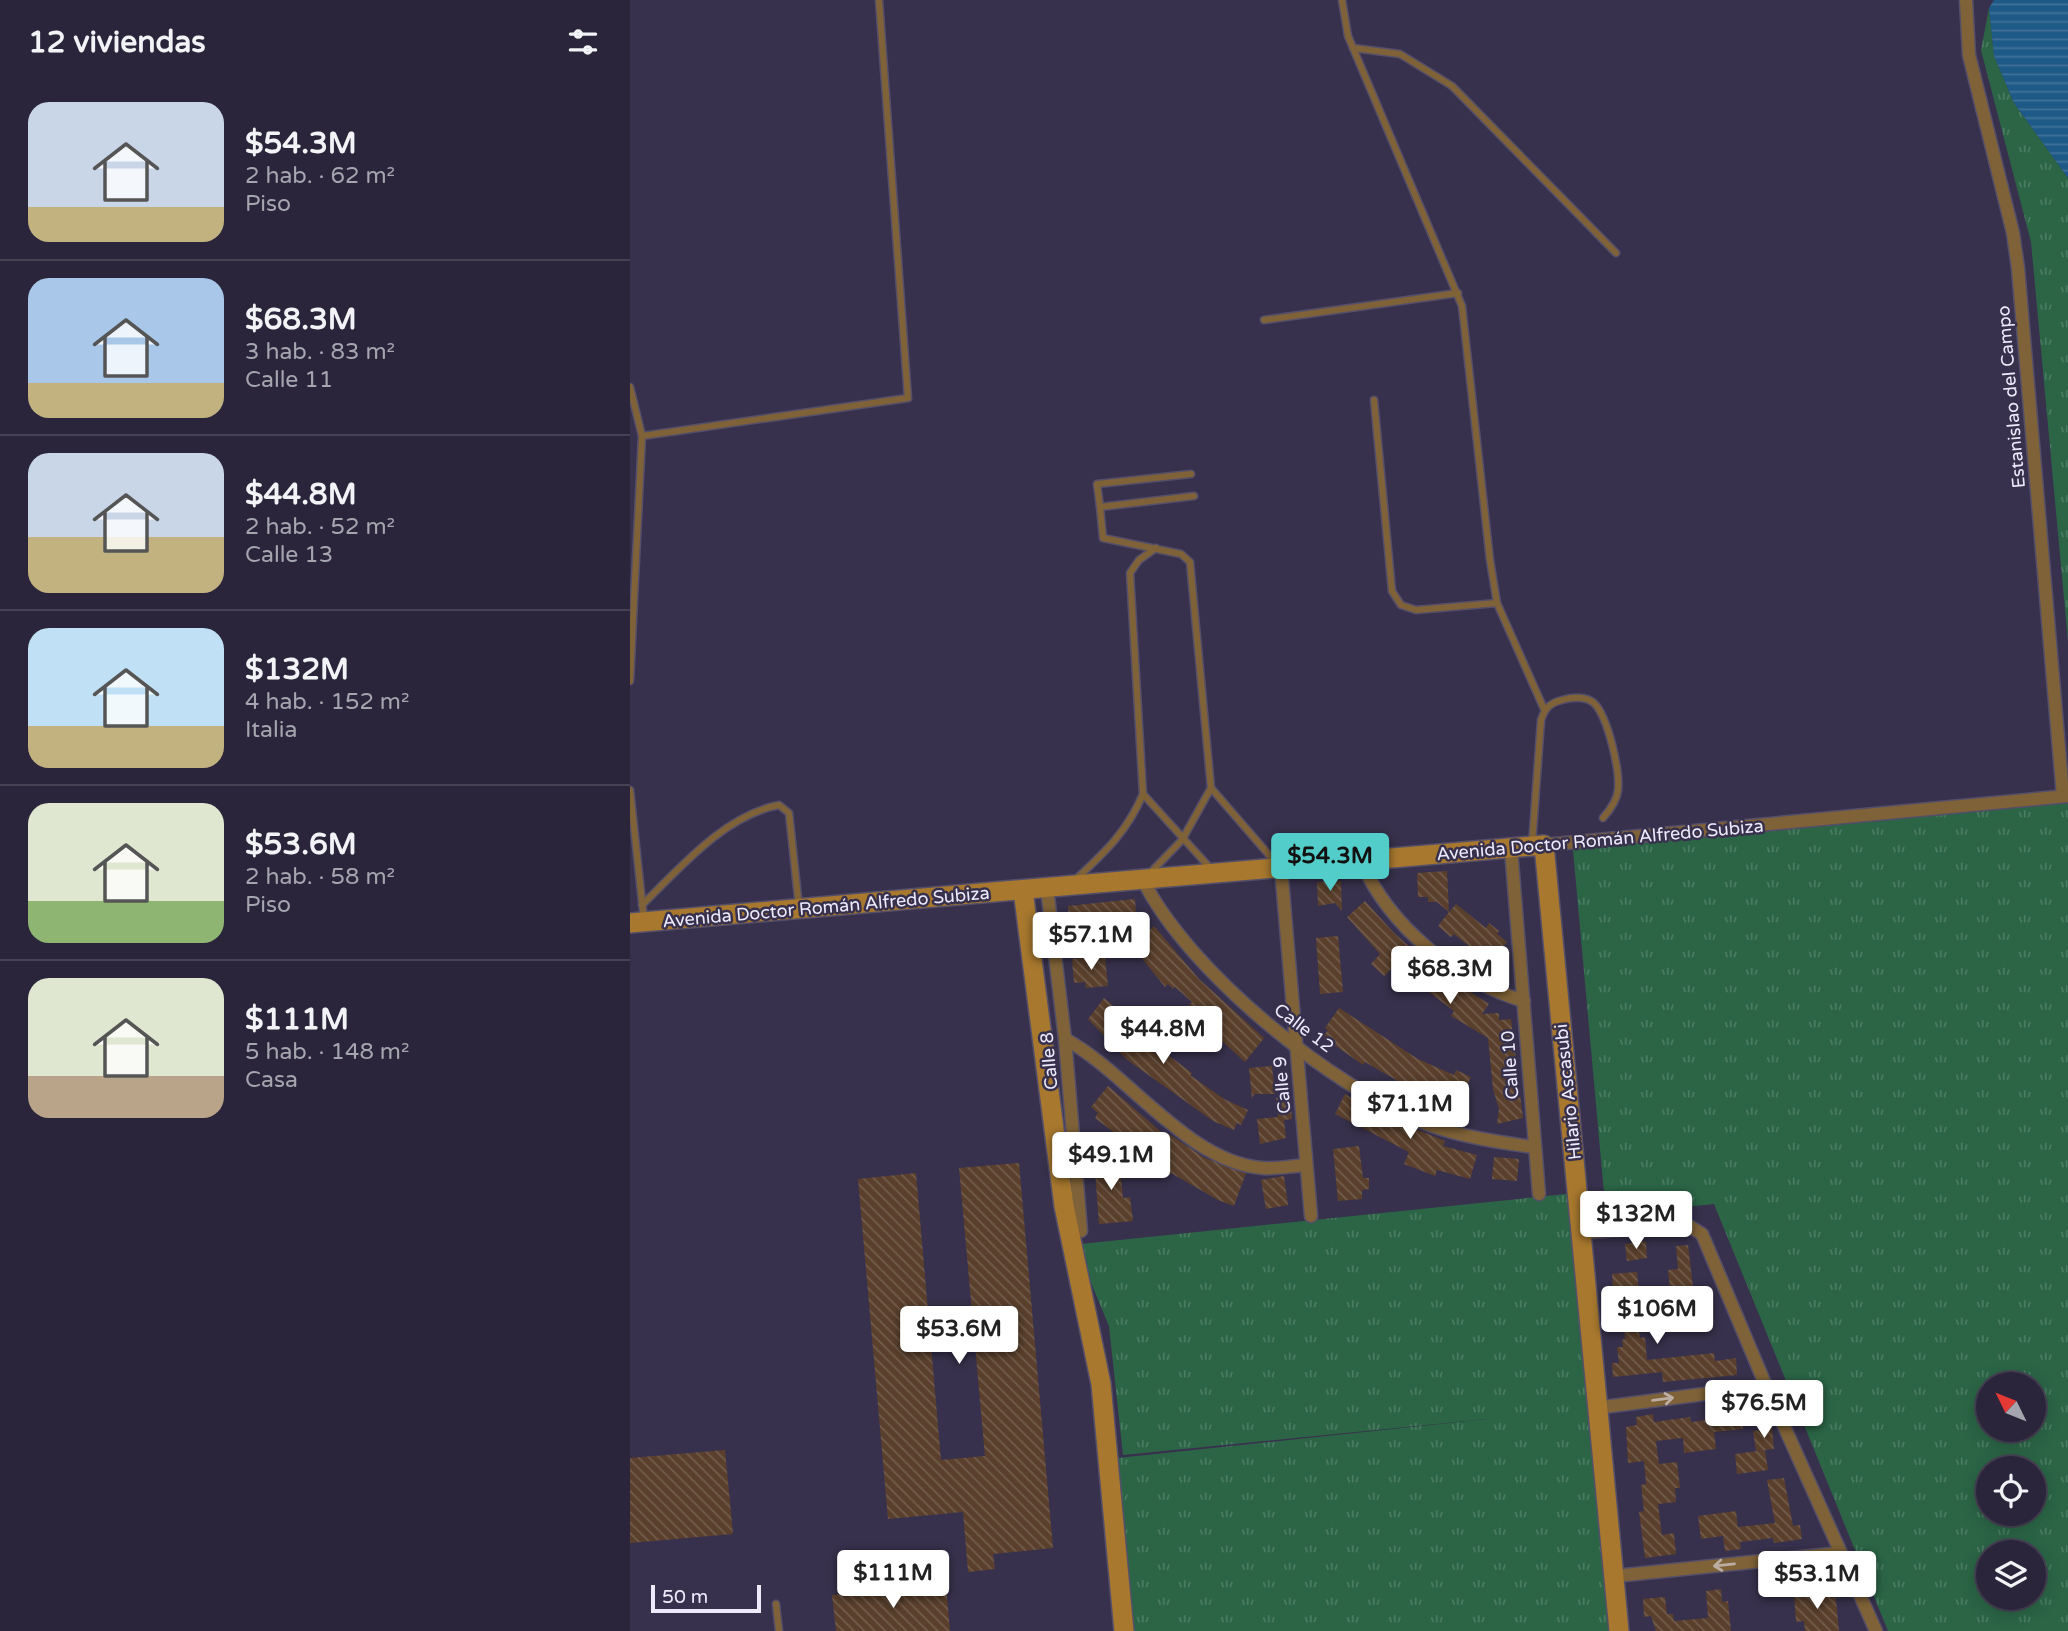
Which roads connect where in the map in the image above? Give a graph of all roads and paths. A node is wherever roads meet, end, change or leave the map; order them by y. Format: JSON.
{"nodes":[{"id":1,"x":879,"y":0,"type":"edge"},
{"id":2,"x":1342,"y":0,"type":"edge"},
{"id":3,"x":1966,"y":0,"type":"edge"},
{"id":4,"x":1353,"y":48,"type":"junction"},
{"id":5,"x":1616,"y":253,"type":"dead end"},
{"id":6,"x":1458,"y":293,"type":"junction"},
{"id":7,"x":1264,"y":320,"type":"dead end"},
{"id":8,"x":630,"y":387,"type":"edge"},
{"id":9,"x":1374,"y":400,"type":"dead end"},
{"id":10,"x":642,"y":436,"type":"junction"},
{"id":11,"x":1191,"y":474,"type":"dead end"},
{"id":12,"x":1194,"y":496,"type":"dead end"},
{"id":13,"x":1100,"y":507,"type":"junction"},
{"id":14,"x":1156,"y":548,"type":"junction"},
{"id":15,"x":1497,"y":603,"type":"junction"},
{"id":16,"x":630,"y":681,"type":"edge"},
{"id":17,"x":1544,"y":709,"type":"junction"},
{"id":18,"x":1211,"y":788,"type":"junction"},
{"id":19,"x":630,"y":790,"type":"edge"},
{"id":20,"x":1143,"y":794,"type":"junction"},
{"id":21,"x":2065,"y":796,"type":"edge"},
{"id":22,"x":1603,"y":818,"type":"dead end"},
{"id":23,"x":1182,"y":840,"type":"junction"},
{"id":24,"x":1538,"y":846,"type":"junction"},
{"id":25,"x":1511,"y":849,"type":"junction"},
{"id":26,"x":1360,"y":861,"type":"junction"},
{"id":27,"x":1281,"y":868,"type":"junction"},
{"id":28,"x":1216,"y":874,"type":"junction"},
{"id":29,"x":1143,"y":880,"type":"junction"},
{"id":30,"x":1069,"y":886,"type":"junction"},
{"id":31,"x":1047,"y":888,"type":"junction"},
{"id":32,"x":1023,"y":890,"type":"junction"},
{"id":33,"x":799,"y":909,"type":"junction"},
{"id":34,"x":639,"y":917,"type":"edge"},
{"id":35,"x":1524,"y":1001,"type":"junction"},
{"id":36,"x":1065,"y":1039,"type":"junction"},
{"id":37,"x":1296,"y":1045,"type":"junction"},
{"id":38,"x":1533,"y":1147,"type":"junction"},
{"id":39,"x":1307,"y":1165,"type":"junction"},
{"id":40,"x":1539,"y":1194,"type":"dead end"},
{"id":41,"x":1311,"y":1216,"type":"dead end"},
{"id":42,"x":1081,"y":1231,"type":"dead end"},
{"id":43,"x":1581,"y":1233,"type":"junction"},
{"id":44,"x":1766,"y":1386,"type":"junction"},
{"id":45,"x":1596,"y":1408,"type":"junction"},
{"id":46,"x":1840,"y":1553,"type":"junction"},
{"id":47,"x":1615,"y":1576,"type":"junction"},
{"id":48,"x":776,"y":1604,"type":"dead end"},
{"id":49,"x":779,"y":1631,"type":"edge"},
{"id":50,"x":1124,"y":1631,"type":"edge"},
{"id":51,"x":1619,"y":1631,"type":"edge"},
{"id":52,"x":1875,"y":1631,"type":"edge"}],
"edges":[{"from":1,"to":10,"type":"lane"},
{"from":2,"to":4,"type":"lane"},
{"from":3,"to":21,"type":"street","name":"Estanislao del Campo"},
{"from":4,"to":5,"type":"lane"},
{"from":4,"to":6,"type":"lane"},
{"from":6,"to":7,"type":"lane"},
{"from":6,"to":15,"type":"lane"},
{"from":8,"to":10,"type":"lane"},
{"from":9,"to":15,"type":"lane"},
{"from":10,"to":16,"type":"lane"},
{"from":11,"to":13,"type":"lane"},
{"from":12,"to":13,"type":"lane"},
{"from":13,"to":14,"type":"lane"},
{"from":14,"to":18,"type":"lane"},
{"from":14,"to":20,"type":"lane"},
{"from":15,"to":17,"type":"lane"},
{"from":17,"to":22,"type":"lane"},
{"from":17,"to":24,"type":"lane"},
{"from":18,"to":23,"type":"lane"},
{"from":18,"to":27,"type":"lane"},
{"from":19,"to":34,"type":"lane"},
{"from":20,"to":23,"type":"lane"},
{"from":20,"to":30,"type":"lane"},
{"from":21,"to":24,"type":"street","name":"Avenida Doctor Román Alfredo Subiza"},
{"from":23,"to":28,"type":"lane"},
{"from":23,"to":29,"type":"lane"},
{"from":24,"to":25,"type":"street","name":"Avenida Doctor Román Alfredo Subiza"},
{"from":24,"to":43,"type":"street","name":"Hilario Ascasubi"},
{"from":25,"to":26,"type":"street","name":"Avenida Doctor Román Alfredo Subiza"},
{"from":25,"to":35,"type":"street","name":"Calle 10"},
{"from":26,"to":27,"type":"street","name":"Avenida Doctor Román Alfredo Subiza"},
{"from":26,"to":35,"type":"street"},
{"from":27,"to":28,"type":"street","name":"Avenida Doctor Román Alfredo Subiza"},
{"from":27,"to":37,"type":"street","name":"Calle 9"},
{"from":28,"to":29,"type":"street","name":"Avenida Doctor Román Alfredo Subiza"},
{"from":29,"to":30,"type":"street","name":"Avenida Doctor Román Alfredo Subiza"},
{"from":29,"to":37,"type":"street","name":"Calle 12"},
{"from":30,"to":31,"type":"street","name":"Avenida Doctor Román Alfredo Subiza"},
{"from":31,"to":32,"type":"street","name":"Avenida Doctor Román Alfredo Subiza"},
{"from":31,"to":36,"type":"street","name":"Calle 8"},
{"from":32,"to":33,"type":"street","name":"Avenida Doctor Román Alfredo Subiza"},
{"from":32,"to":50,"type":"street"},
{"from":33,"to":34,"type":"street","name":"Avenida Doctor Román Alfredo Subiza"},
{"from":33,"to":34,"type":"lane"},
{"from":35,"to":38,"type":"street","name":"Calle 10"},
{"from":36,"to":39,"type":"street"},
{"from":36,"to":42,"type":"street","name":"Calle 8"},
{"from":37,"to":38,"type":"street","name":"Calle 12"},
{"from":37,"to":39,"type":"street","name":"Calle 9"},
{"from":38,"to":40,"type":"street","name":"Calle 10"},
{"from":39,"to":41,"type":"street","name":"Calle 9"},
{"from":43,"to":44,"type":"street"},
{"from":43,"to":45,"type":"street","name":"Hilario Ascasubi"},
{"from":45,"to":44,"type":"street","one_way":true},
{"from":44,"to":46,"type":"street"},
{"from":45,"to":47,"type":"street","name":"Hilario Ascasubi"},
{"from":46,"to":47,"type":"street","one_way":true},
{"from":46,"to":52,"type":"street"},
{"from":47,"to":51,"type":"street","name":"Hilario Ascasubi"},
{"from":48,"to":49,"type":"lane"}]}
